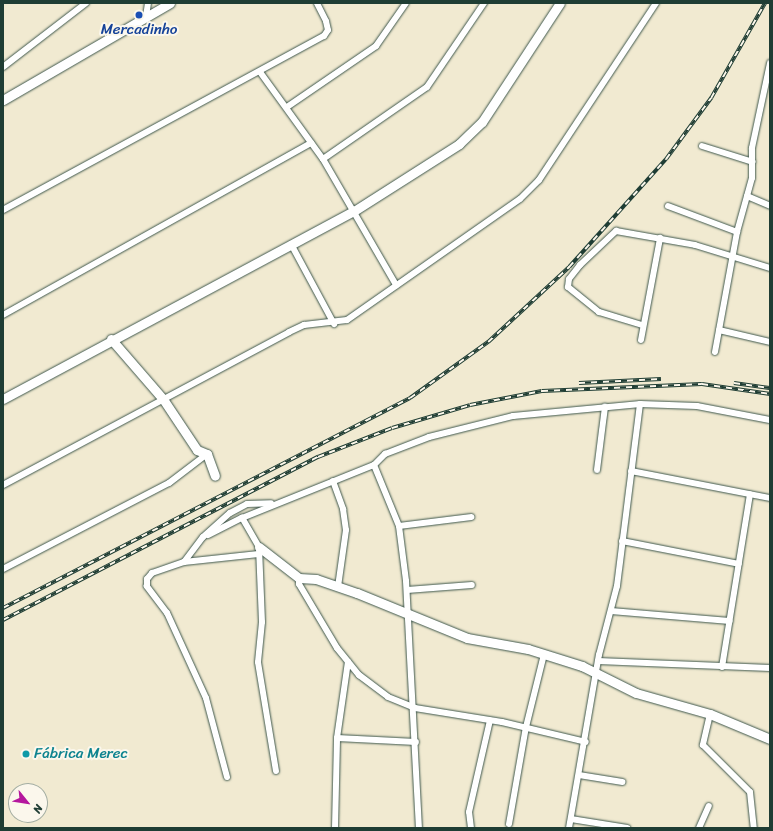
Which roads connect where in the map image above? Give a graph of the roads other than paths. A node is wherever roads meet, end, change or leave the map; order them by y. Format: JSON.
{"nodes":[{"id":1,"x":86,"y":3,"type":"edge"},
{"id":2,"x":148,"y":3,"type":"edge"},
{"id":3,"x":170,"y":3,"type":"edge"},
{"id":4,"x":317,"y":3,"type":"edge"},
{"id":5,"x":406,"y":3,"type":"edge"},
{"id":6,"x":484,"y":3,"type":"edge"},
{"id":7,"x":560,"y":3,"type":"edge"},
{"id":8,"x":656,"y":3,"type":"edge"},
{"id":9,"x":146,"y":17,"type":"junction"},
{"id":10,"x":770,"y":63,"type":"edge"},
{"id":11,"x":3,"y":67,"type":"edge"},
{"id":12,"x":260,"y":72,"type":"junction"},
{"id":13,"x":763,"y":91,"type":"junction"},
{"id":14,"x":770,"y":92,"type":"edge"},
{"id":15,"x":3,"y":100,"type":"edge"},
{"id":16,"x":287,"y":107,"type":"junction"},
{"id":17,"x":311,"y":143,"type":"junction"},
{"id":18,"x":702,"y":146,"type":"dead end"},
{"id":19,"x":323,"y":159,"type":"junction"},
{"id":20,"x":753,"y":162,"type":"junction"},
{"id":21,"x":747,"y":196,"type":"junction"},
{"id":22,"x":668,"y":206,"type":"dead end"},
{"id":23,"x":770,"y":206,"type":"edge"},
{"id":24,"x":3,"y":210,"type":"edge"},
{"id":25,"x":354,"y":211,"type":"junction"},
{"id":26,"x":736,"y":232,"type":"junction"},
{"id":27,"x":660,"y":238,"type":"junction"},
{"id":28,"x":291,"y":244,"type":"junction"},
{"id":29,"x":732,"y":256,"type":"junction"},
{"id":30,"x":770,"y":268,"type":"edge"},
{"id":31,"x":396,"y":285,"type":"junction"},
{"id":32,"x":3,"y":315,"type":"edge"},
{"id":33,"x":334,"y":324,"type":"junction"},
{"id":34,"x":642,"y":325,"type":"junction"},
{"id":35,"x":719,"y":330,"type":"junction"},
{"id":36,"x":111,"y":339,"type":"junction"},
{"id":37,"x":641,"y":340,"type":"dead end"},
{"id":38,"x":770,"y":342,"type":"edge"},
{"id":39,"x":715,"y":352,"type":"dead end"},
{"id":40,"x":3,"y":399,"type":"edge"},
{"id":41,"x":163,"y":399,"type":"junction"},
{"id":42,"x":640,"y":404,"type":"junction"},
{"id":43,"x":605,"y":407,"type":"junction"},
{"id":44,"x":770,"y":420,"type":"edge"},
{"id":45,"x":207,"y":454,"type":"junction"},
{"id":46,"x":374,"y":465,"type":"junction"},
{"id":47,"x":597,"y":470,"type":"dead end"},
{"id":48,"x":631,"y":471,"type":"junction"},
{"id":49,"x":215,"y":476,"type":"dead end"},
{"id":50,"x":333,"y":481,"type":"junction"},
{"id":51,"x":3,"y":485,"type":"edge"},
{"id":52,"x":750,"y":494,"type":"junction"},
{"id":53,"x":770,"y":498,"type":"edge"},
{"id":54,"x":272,"y":503,"type":"junction"},
{"id":55,"x":242,"y":518,"type":"junction"},
{"id":56,"x":471,"y":518,"type":"dead end"},
{"id":57,"x":399,"y":526,"type":"junction"},
{"id":58,"x":203,"y":537,"type":"junction"},
{"id":59,"x":622,"y":541,"type":"junction"},
{"id":60,"x":259,"y":550,"type":"junction"},
{"id":61,"x":184,"y":562,"type":"junction"},
{"id":62,"x":739,"y":564,"type":"junction"},
{"id":63,"x":3,"y":569,"type":"edge"},
{"id":64,"x":299,"y":578,"type":"junction"},
{"id":65,"x":472,"y":585,"type":"dead end"},
{"id":66,"x":338,"y":587,"type":"junction"},
{"id":67,"x":407,"y":590,"type":"junction"},
{"id":68,"x":612,"y":611,"type":"junction"},
{"id":69,"x":410,"y":614,"type":"junction"},
{"id":70,"x":730,"y":621,"type":"junction"},
{"id":71,"x":544,"y":654,"type":"junction"},
{"id":72,"x":348,"y":662,"type":"junction"},
{"id":73,"x":598,"y":662,"type":"junction"},
{"id":74,"x":722,"y":667,"type":"junction"},
{"id":75,"x":770,"y":668,"type":"edge"},
{"id":76,"x":597,"y":672,"type":"junction"},
{"id":77,"x":415,"y":708,"type":"junction"},
{"id":78,"x":710,"y":714,"type":"junction"},
{"id":79,"x":490,"y":720,"type":"junction"},
{"id":80,"x":526,"y":727,"type":"junction"},
{"id":81,"x":337,"y":738,"type":"junction"},
{"id":82,"x":770,"y":739,"type":"edge"},
{"id":83,"x":416,"y":742,"type":"junction"},
{"id":84,"x":586,"y":742,"type":"junction"},
{"id":85,"x":276,"y":771,"type":"dead end"},
{"id":86,"x":580,"y":774,"type":"junction"},
{"id":87,"x":227,"y":777,"type":"dead end"},
{"id":88,"x":622,"y":782,"type":"dead end"},
{"id":89,"x":709,"y":806,"type":"dead end"},
{"id":90,"x":571,"y":820,"type":"junction"},
{"id":91,"x":509,"y":824,"type":"dead end"},
{"id":92,"x":335,"y":828,"type":"edge"},
{"id":93,"x":419,"y":828,"type":"edge"},
{"id":94,"x":471,"y":828,"type":"edge"},
{"id":95,"x":569,"y":828,"type":"edge"},
{"id":96,"x":627,"y":828,"type":"edge"},
{"id":97,"x":699,"y":828,"type":"edge"},
{"id":98,"x":754,"y":828,"type":"edge"}],
"edges":[{"from":1,"to":11,"type":"street"},
{"from":2,"to":9,"type":"street"},
{"from":3,"to":9,"type":"street"},
{"from":4,"to":12,"type":"street"},
{"from":5,"to":16,"type":"street"},
{"from":6,"to":19,"type":"street"},
{"from":7,"to":25,"type":"street"},
{"from":8,"to":31,"type":"street"},
{"from":9,"to":15,"type":"street"},
{"from":10,"to":13,"type":"street"},
{"from":12,"to":16,"type":"street"},
{"from":12,"to":24,"type":"street"},
{"from":13,"to":14,"type":"street"},
{"from":13,"to":20,"type":"street"},
{"from":16,"to":17,"type":"street"},
{"from":17,"to":19,"type":"street"},
{"from":17,"to":32,"type":"street"},
{"from":18,"to":20,"type":"street"},
{"from":19,"to":25,"type":"street"},
{"from":20,"to":21,"type":"street"},
{"from":21,"to":23,"type":"street"},
{"from":21,"to":26,"type":"street"},
{"from":22,"to":26,"type":"street"},
{"from":25,"to":28,"type":"street"},
{"from":25,"to":31,"type":"street"},
{"from":26,"to":29,"type":"street"},
{"from":27,"to":29,"type":"street"},
{"from":27,"to":34,"type":"street"},
{"from":27,"to":34,"type":"street"},
{"from":28,"to":33,"type":"street"},
{"from":28,"to":36,"type":"street"},
{"from":29,"to":30,"type":"street"},
{"from":29,"to":35,"type":"street"},
{"from":31,"to":33,"type":"street"},
{"from":33,"to":41,"type":"street"},
{"from":34,"to":37,"type":"street"},
{"from":35,"to":38,"type":"street"},
{"from":35,"to":39,"type":"street"},
{"from":36,"to":40,"type":"street"},
{"from":36,"to":41,"type":"street"},
{"from":41,"to":45,"type":"street"},
{"from":41,"to":51,"type":"street"},
{"from":42,"to":43,"type":"street"},
{"from":42,"to":44,"type":"street"},
{"from":42,"to":48,"type":"street"},
{"from":43,"to":46,"type":"street"},
{"from":43,"to":47,"type":"street"},
{"from":45,"to":49,"type":"street"},
{"from":45,"to":63,"type":"street"},
{"from":46,"to":50,"type":"street"},
{"from":46,"to":57,"type":"street"},
{"from":48,"to":52,"type":"street"},
{"from":48,"to":59,"type":"street"},
{"from":50,"to":54,"type":"street"},
{"from":50,"to":66,"type":"street"},
{"from":52,"to":53,"type":"street"},
{"from":52,"to":62,"type":"street"},
{"from":54,"to":55,"type":"street"},
{"from":54,"to":58,"type":"street"},
{"from":55,"to":58,"type":"street"},
{"from":55,"to":60,"type":"street"},
{"from":56,"to":57,"type":"street"},
{"from":57,"to":67,"type":"street"},
{"from":58,"to":61,"type":"street"},
{"from":59,"to":62,"type":"street"},
{"from":59,"to":68,"type":"street"},
{"from":60,"to":61,"type":"street"},
{"from":60,"to":64,"type":"street"},
{"from":60,"to":85,"type":"street"},
{"from":61,"to":87,"type":"street"},
{"from":62,"to":70,"type":"street"},
{"from":64,"to":66,"type":"street"},
{"from":64,"to":72,"type":"street"},
{"from":65,"to":67,"type":"street"},
{"from":66,"to":69,"type":"street"},
{"from":67,"to":69,"type":"street"},
{"from":68,"to":70,"type":"street"},
{"from":68,"to":73,"type":"street"},
{"from":69,"to":71,"type":"street"},
{"from":69,"to":77,"type":"street"},
{"from":70,"to":74,"type":"street"},
{"from":71,"to":76,"type":"street"},
{"from":71,"to":80,"type":"street"},
{"from":72,"to":77,"type":"street"},
{"from":72,"to":81,"type":"street"},
{"from":73,"to":74,"type":"street"},
{"from":73,"to":76,"type":"street"},
{"from":74,"to":75,"type":"street"},
{"from":76,"to":78,"type":"street"},
{"from":76,"to":84,"type":"street"},
{"from":77,"to":79,"type":"street"},
{"from":77,"to":83,"type":"street"},
{"from":78,"to":82,"type":"street"},
{"from":78,"to":98,"type":"street"},
{"from":79,"to":80,"type":"street"},
{"from":79,"to":94,"type":"street"},
{"from":80,"to":84,"type":"street"},
{"from":80,"to":91,"type":"street"},
{"from":81,"to":83,"type":"street"},
{"from":81,"to":92,"type":"street"},
{"from":83,"to":93,"type":"street"},
{"from":84,"to":86,"type":"street"},
{"from":86,"to":88,"type":"street"},
{"from":86,"to":90,"type":"street"},
{"from":89,"to":97,"type":"street"},
{"from":90,"to":95,"type":"street"},
{"from":90,"to":96,"type":"street"}]}
